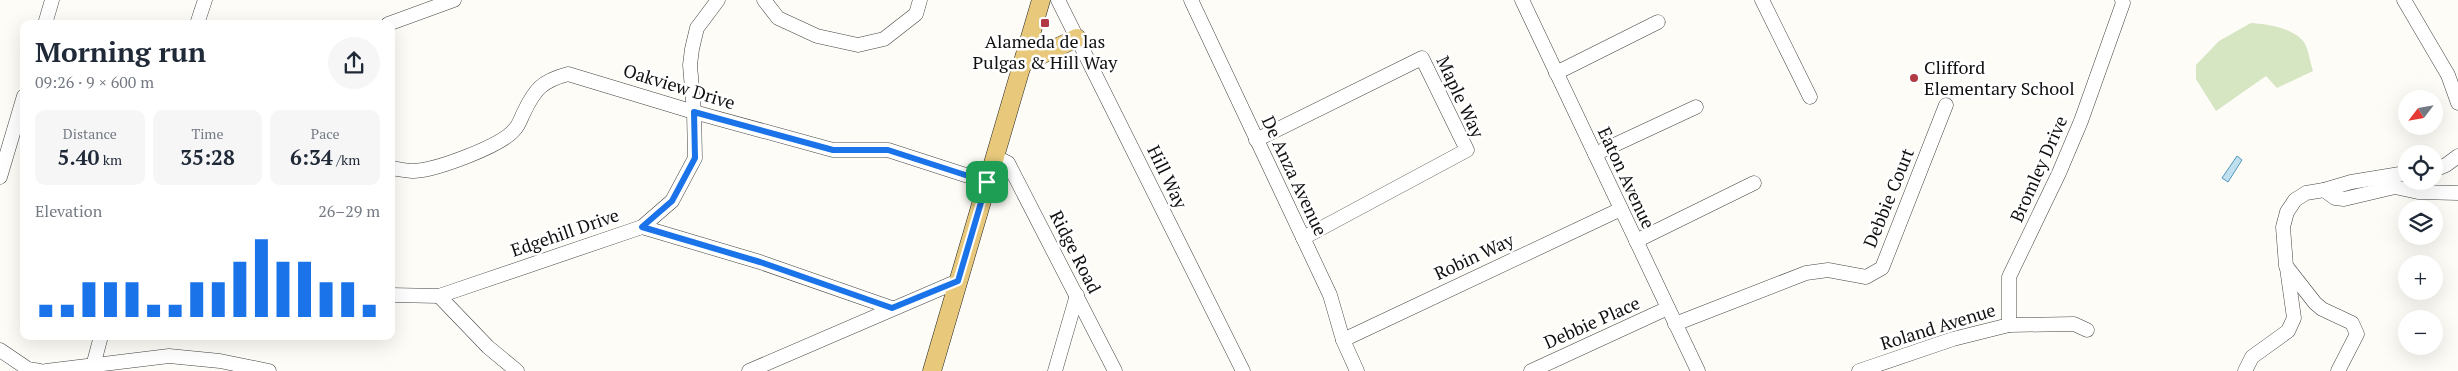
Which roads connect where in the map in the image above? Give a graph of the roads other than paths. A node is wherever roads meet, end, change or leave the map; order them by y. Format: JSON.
{"nodes":[{"id":1,"x":52,"y":0,"type":"edge"},
{"id":2,"x":205,"y":0,"type":"edge"},
{"id":3,"x":454,"y":0,"type":"edge"},
{"id":4,"x":718,"y":0,"type":"edge"},
{"id":5,"x":764,"y":0,"type":"edge"},
{"id":6,"x":920,"y":0,"type":"edge"},
{"id":7,"x":1041,"y":0,"type":"edge"},
{"id":8,"x":1058,"y":0,"type":"edge"},
{"id":9,"x":1191,"y":0,"type":"edge"},
{"id":10,"x":1762,"y":0,"type":"edge"},
{"id":11,"x":2122,"y":0,"type":"edge"},
{"id":12,"x":2404,"y":0,"type":"edge"},
{"id":13,"x":1525,"y":1,"type":"edge"},
{"id":14,"x":46,"y":20,"type":"edge"},
{"id":15,"x":198,"y":20,"type":"edge"},
{"id":16,"x":395,"y":21,"type":"edge"},
{"id":17,"x":1658,"y":22,"type":"dead end"},
{"id":18,"x":1076,"y":38,"type":"junction"},
{"id":19,"x":1022,"y":64,"type":"junction"},
{"id":20,"x":1556,"y":73,"type":"junction"},
{"id":21,"x":1810,"y":97,"type":"dead end"},
{"id":22,"x":2458,"y":103,"type":"edge"},
{"id":23,"x":1946,"y":105,"type":"dead end"},
{"id":24,"x":1696,"y":107,"type":"dead end"},
{"id":25,"x":20,"y":110,"type":"edge"},
{"id":26,"x":694,"y":112,"type":"junction"},
{"id":27,"x":1256,"y":140,"type":"junction"},
{"id":28,"x":1595,"y":154,"type":"junction"},
{"id":29,"x":2458,"y":156,"type":"edge"},
{"id":30,"x":996,"y":157,"type":"junction"},
{"id":31,"x":2443,"y":166,"type":"edge"},
{"id":32,"x":395,"y":169,"type":"edge"},
{"id":33,"x":2398,"y":174,"type":"edge"},
{"id":34,"x":0,"y":177,"type":"edge"},
{"id":35,"x":987,"y":182,"type":"junction"},
{"id":36,"x":1754,"y":182,"type":"dead end"},
{"id":37,"x":2324,"y":190,"type":"junction"},
{"id":38,"x":2458,"y":193,"type":"edge"},
{"id":39,"x":1621,"y":208,"type":"junction"},
{"id":40,"x":642,"y":227,"type":"junction"},
{"id":41,"x":1303,"y":238,"type":"junction"},
{"id":42,"x":1636,"y":241,"type":"junction"},
{"id":43,"x":2286,"y":266,"type":"junction"},
{"id":44,"x":958,"y":281,"type":"junction"},
{"id":45,"x":395,"y":295,"type":"edge"},
{"id":46,"x":439,"y":296,"type":"junction"},
{"id":47,"x":1077,"y":296,"type":"junction"},
{"id":48,"x":892,"y":308,"type":"junction"},
{"id":49,"x":1668,"y":308,"type":"junction"},
{"id":50,"x":1676,"y":324,"type":"junction"},
{"id":51,"x":2009,"y":325,"type":"junction"},
{"id":52,"x":2088,"y":330,"type":"dead end"},
{"id":53,"x":100,"y":340,"type":"edge"},
{"id":54,"x":1343,"y":340,"type":"junction"},
{"id":55,"x":0,"y":350,"type":"edge"},
{"id":56,"x":92,"y":368,"type":"edge"},
{"id":57,"x":40,"y":371,"type":"edge"},
{"id":58,"x":46,"y":371,"type":"edge"},
{"id":59,"x":269,"y":371,"type":"edge"},
{"id":60,"x":517,"y":371,"type":"edge"},
{"id":61,"x":748,"y":371,"type":"edge"},
{"id":62,"x":932,"y":371,"type":"edge"},
{"id":63,"x":1055,"y":371,"type":"edge"},
{"id":64,"x":1115,"y":371,"type":"edge"},
{"id":65,"x":1243,"y":371,"type":"edge"},
{"id":66,"x":1357,"y":371,"type":"edge"},
{"id":67,"x":1530,"y":371,"type":"edge"},
{"id":68,"x":1698,"y":371,"type":"edge"},
{"id":69,"x":1859,"y":371,"type":"edge"},
{"id":70,"x":2245,"y":371,"type":"edge"},
{"id":71,"x":2338,"y":371,"type":"edge"}],
"edges":[{"from":1,"to":14,"type":"street"},
{"from":2,"to":15,"type":"street"},
{"from":3,"to":16,"type":"street"},
{"from":4,"to":26,"type":"street"},
{"from":5,"to":6,"type":"street"},
{"from":7,"to":19,"type":"main road"},
{"from":8,"to":18,"type":"street","name":"Hill Way"},
{"from":9,"to":27,"type":"street","name":"De Anza Avenue"},
{"from":10,"to":21,"type":"street"},
{"from":11,"to":51,"type":"street","name":"Bromley Drive"},
{"from":12,"to":22,"type":"street"},
{"from":13,"to":20,"type":"street","name":"Eaton Avenue"},
{"from":17,"to":20,"type":"street"},
{"from":18,"to":19,"type":"main road"},
{"from":18,"to":65,"type":"street","name":"Hill Way"},
{"from":19,"to":30,"type":"main road"},
{"from":20,"to":28,"type":"street","name":"Eaton Avenue"},
{"from":23,"to":50,"type":"street","name":"Debbie Court"},
{"from":24,"to":28,"type":"street"},
{"from":25,"to":34,"type":"street"},
{"from":26,"to":32,"type":"street","name":"Oakview Drive"},
{"from":26,"to":35,"type":"street","name":"Oakview Drive"},
{"from":26,"to":40,"type":"street"},
{"from":27,"to":41,"type":"street","name":"De Anza Avenue"},
{"from":27,"to":41,"type":"street","name":"Maple Way"},
{"from":28,"to":39,"type":"street","name":"Eaton Avenue"},
{"from":29,"to":31,"type":"street"},
{"from":30,"to":35,"type":"main road"},
{"from":30,"to":47,"type":"street","name":"Ridge Road"},
{"from":33,"to":37,"type":"street"},
{"from":35,"to":44,"type":"main road"},
{"from":36,"to":42,"type":"street"},
{"from":37,"to":38,"type":"street"},
{"from":37,"to":43,"type":"street"},
{"from":39,"to":42,"type":"street","name":"Eaton Avenue"},
{"from":39,"to":54,"type":"street","name":"Robin Way"},
{"from":40,"to":46,"type":"street","name":"Edgehill Drive"},
{"from":40,"to":48,"type":"street","name":"Edgehill Drive"},
{"from":41,"to":54,"type":"street","name":"De Anza Avenue"},
{"from":42,"to":49,"type":"street","name":"Eaton Avenue"},
{"from":43,"to":70,"type":"street"},
{"from":43,"to":71,"type":"street"},
{"from":44,"to":48,"type":"street"},
{"from":44,"to":62,"type":"main road"},
{"from":45,"to":46,"type":"street","name":"Edgehill Drive"},
{"from":46,"to":60,"type":"street"},
{"from":47,"to":63,"type":"street"},
{"from":47,"to":64,"type":"street","name":"Ridge Road"},
{"from":48,"to":61,"type":"street"},
{"from":49,"to":50,"type":"street","name":"Eaton Avenue"},
{"from":49,"to":67,"type":"street","name":"Debbie Place"},
{"from":50,"to":68,"type":"street","name":"Eaton Avenue"},
{"from":51,"to":52,"type":"street","name":"Roland Avenue"},
{"from":51,"to":69,"type":"street","name":"Roland Avenue"},
{"from":53,"to":56,"type":"street"},
{"from":54,"to":66,"type":"street","name":"De Anza Avenue"},
{"from":55,"to":57,"type":"street"},
{"from":56,"to":58,"type":"street"},
{"from":56,"to":59,"type":"street"}]}
